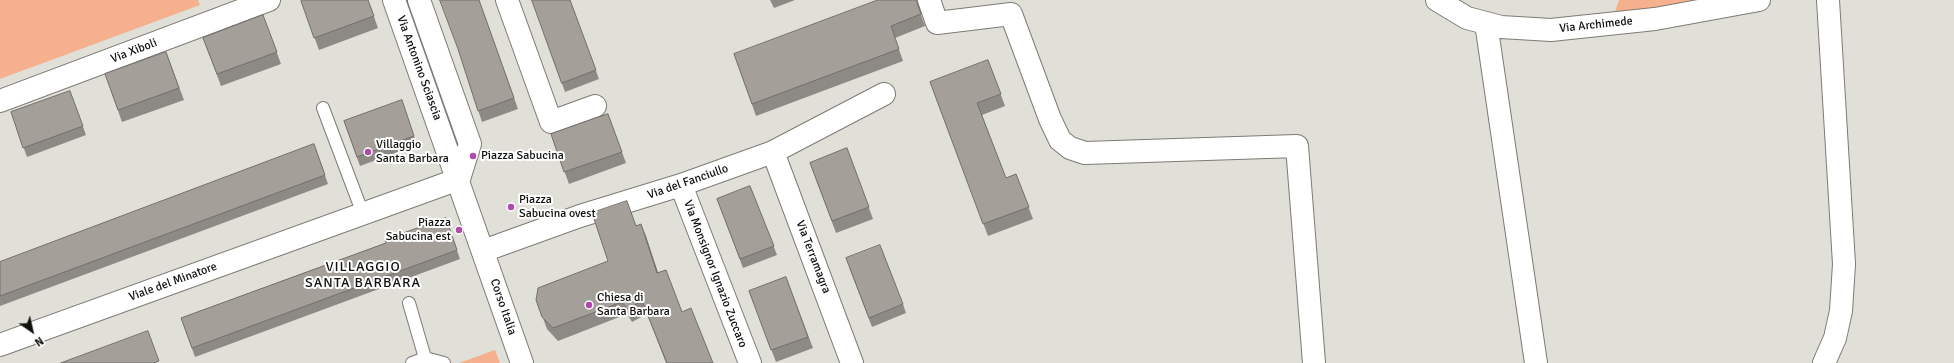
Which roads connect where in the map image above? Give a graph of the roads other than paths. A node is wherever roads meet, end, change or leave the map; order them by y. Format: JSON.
{"nodes":[{"id":1,"x":269,"y":0,"type":"edge"},
{"id":2,"x":394,"y":0,"type":"edge"},
{"id":3,"x":419,"y":0,"type":"edge"},
{"id":4,"x":507,"y":0,"type":"edge"},
{"id":5,"x":929,"y":0,"type":"edge"},
{"id":6,"x":1437,"y":0,"type":"edge"},
{"id":7,"x":1759,"y":0,"type":"edge"},
{"id":8,"x":1828,"y":0,"type":"edge"},
{"id":9,"x":1486,"y":23,"type":"junction"},
{"id":10,"x":884,"y":94,"type":"dead end"},
{"id":11,"x":0,"y":101,"type":"edge"},
{"id":12,"x":595,"y":106,"type":"dead end"},
{"id":13,"x":323,"y":108,"type":"dead end"},
{"id":14,"x":773,"y":152,"type":"junction"},
{"id":15,"x":459,"y":179,"type":"junction"},
{"id":16,"x":681,"y":185,"type":"junction"},
{"id":17,"x":355,"y":217,"type":"junction"},
{"id":18,"x":483,"y":251,"type":"junction"},
{"id":19,"x":409,"y":303,"type":"dead end"},
{"id":20,"x":0,"y":345,"type":"edge"},
{"id":21,"x":425,"y":358,"type":"junction"},
{"id":22,"x":412,"y":363,"type":"edge"},
{"id":23,"x":444,"y":363,"type":"edge"},
{"id":24,"x":522,"y":363,"type":"edge"},
{"id":25,"x":750,"y":363,"type":"edge"},
{"id":26,"x":852,"y":363,"type":"edge"},
{"id":27,"x":1314,"y":363,"type":"edge"},
{"id":28,"x":1536,"y":363,"type":"edge"},
{"id":29,"x":1824,"y":363,"type":"edge"}],
"edges":[{"from":1,"to":11,"type":"street","name":"Via Xiboli"},
{"from":2,"to":15,"type":"street","name":"Via Antonino Sciascia"},
{"from":3,"to":15,"type":"street","name":"Via Antonino Sciascia"},
{"from":4,"to":12,"type":"street"},
{"from":5,"to":27,"type":"street"},
{"from":6,"to":9,"type":"street","name":"Via Archimede"},
{"from":7,"to":9,"type":"street","name":"Via Archimede"},
{"from":8,"to":29,"type":"street"},
{"from":9,"to":28,"type":"street"},
{"from":10,"to":14,"type":"street","name":"Via del Fanciullo"},
{"from":13,"to":17,"type":"lane"},
{"from":14,"to":16,"type":"street","name":"Via del Fanciullo"},
{"from":14,"to":26,"type":"street","name":"Via Terramagra"},
{"from":15,"to":17,"type":"street"},
{"from":15,"to":18,"type":"street","name":"Corso Italia"},
{"from":16,"to":18,"type":"street","name":"Via del Fanciullo"},
{"from":16,"to":25,"type":"street","name":"Via Monsignor Ignazio Zuccaro"},
{"from":17,"to":20,"type":"street","name":"Viale del Minatore"},
{"from":18,"to":24,"type":"street","name":"Corso Italia"},
{"from":19,"to":21,"type":"lane"},
{"from":21,"to":22,"type":"lane"},
{"from":21,"to":23,"type":"lane"}]}
